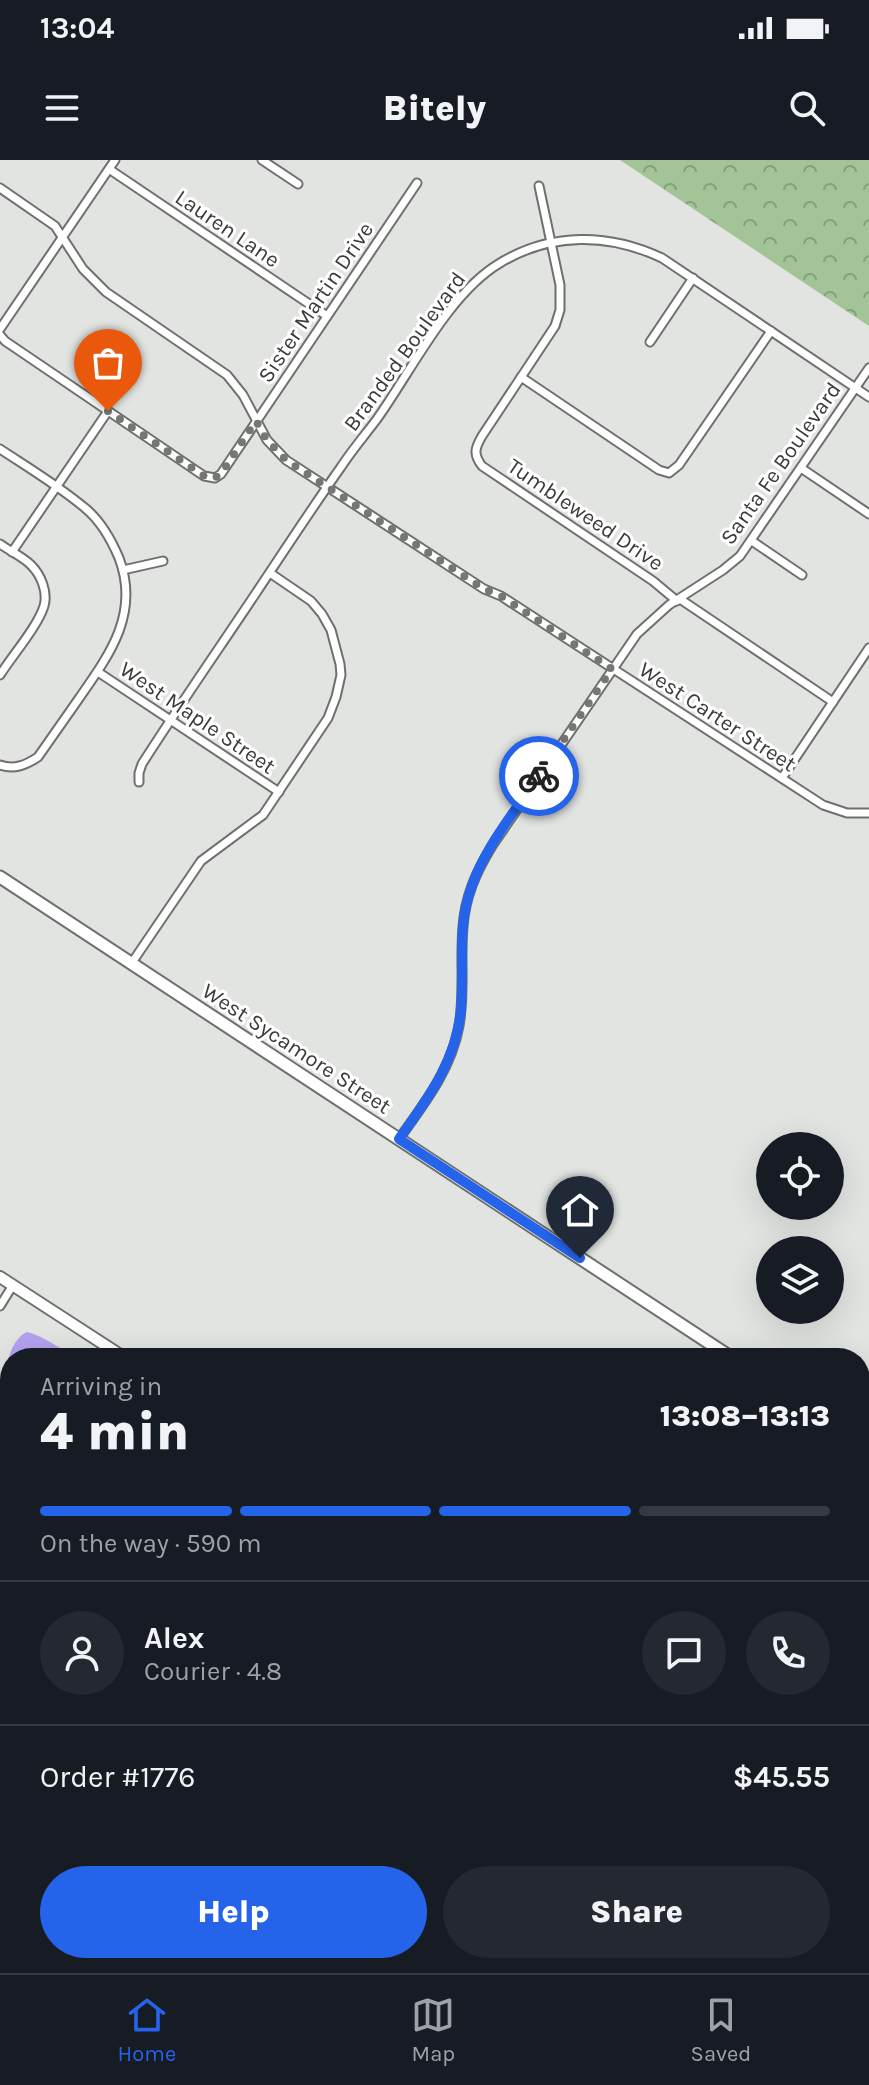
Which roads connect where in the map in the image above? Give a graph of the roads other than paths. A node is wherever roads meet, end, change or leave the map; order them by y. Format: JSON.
{"nodes":[{"id":1,"x":115,"y":160,"type":"edge"},
{"id":2,"x":262,"y":160,"type":"edge"},
{"id":3,"x":109,"y":169,"type":"junction"},
{"id":4,"x":417,"y":183,"type":"dead end"},
{"id":5,"x":298,"y":184,"type":"dead end"},
{"id":6,"x":539,"y":186,"type":"dead end"},
{"id":7,"x":0,"y":188,"type":"edge"},
{"id":8,"x":63,"y":237,"type":"junction"},
{"id":9,"x":552,"y":242,"type":"junction"},
{"id":10,"x":693,"y":278,"type":"junction"},
{"id":11,"x":327,"y":316,"type":"junction"},
{"id":12,"x":771,"y":331,"type":"junction"},
{"id":13,"x":0,"y":332,"type":"edge"},
{"id":14,"x":650,"y":342,"type":"dead end"},
{"id":15,"x":869,"y":368,"type":"edge"},
{"id":16,"x":521,"y":377,"type":"junction"},
{"id":17,"x":855,"y":388,"type":"junction"},
{"id":18,"x":869,"y":397,"type":"edge"},
{"id":19,"x":108,"y":411,"type":"junction"},
{"id":20,"x":256,"y":421,"type":"junction"},
{"id":21,"x":0,"y":449,"type":"edge"},
{"id":22,"x":801,"y":468,"type":"junction"},
{"id":23,"x":57,"y":486,"type":"junction"},
{"id":24,"x":327,"y":487,"type":"junction"},
{"id":25,"x":869,"y":514,"type":"edge"},
{"id":26,"x":752,"y":541,"type":"junction"},
{"id":27,"x":0,"y":544,"type":"edge"},
{"id":28,"x":12,"y":552,"type":"junction"},
{"id":29,"x":163,"y":561,"type":"dead end"},
{"id":30,"x":123,"y":570,"type":"junction"},
{"id":31,"x":270,"y":573,"type":"junction"},
{"id":32,"x":802,"y":575,"type":"dead end"},
{"id":33,"x":678,"y":600,"type":"junction"},
{"id":34,"x":869,"y":648,"type":"edge"},
{"id":35,"x":612,"y":669,"type":"junction"},
{"id":36,"x":98,"y":672,"type":"junction"},
{"id":37,"x":0,"y":675,"type":"edge"},
{"id":38,"x":833,"y":702,"type":"junction"},
{"id":39,"x":170,"y":720,"type":"junction"},
{"id":40,"x":0,"y":765,"type":"edge"},
{"id":41,"x":782,"y":778,"type":"junction"},
{"id":42,"x":139,"y":782,"type":"dead end"},
{"id":43,"x":279,"y":792,"type":"junction"},
{"id":44,"x":869,"y":813,"type":"edge"},
{"id":45,"x":0,"y":877,"type":"edge"},
{"id":46,"x":131,"y":964,"type":"junction"},
{"id":47,"x":399,"y":1139,"type":"junction"},
{"id":48,"x":0,"y":1277,"type":"edge"},
{"id":49,"x":13,"y":1285,"type":"junction"},
{"id":50,"x":0,"y":1306,"type":"edge"},
{"id":51,"x":110,"y":1348,"type":"edge"},
{"id":52,"x":717,"y":1348,"type":"edge"}],
"edges":[{"from":1,"to":3,"type":"street"},
{"from":2,"to":5,"type":"street"},
{"from":3,"to":8,"type":"street"},
{"from":3,"to":11,"type":"street","name":"Lauren Lane"},
{"from":4,"to":11,"type":"street","name":"Sister Martin Drive"},
{"from":6,"to":9,"type":"street","name":"Tumbleweed Drive"},
{"from":7,"to":8,"type":"street","name":"West Carter Street"},
{"from":8,"to":13,"type":"street"},
{"from":8,"to":20,"type":"street","name":"West Carter Street"},
{"from":9,"to":10,"type":"street","name":"Branded Boulevard"},
{"from":9,"to":16,"type":"street","name":"Tumbleweed Drive"},
{"from":9,"to":24,"type":"street","name":"Branded Boulevard"},
{"from":10,"to":12,"type":"street","name":"Branded Boulevard"},
{"from":10,"to":14,"type":"street"},
{"from":11,"to":20,"type":"street","name":"Sister Martin Drive"},
{"from":12,"to":16,"type":"street"},
{"from":12,"to":17,"type":"street","name":"Branded Boulevard"},
{"from":13,"to":19,"type":"street"},
{"from":15,"to":17,"type":"street","name":"Santa Fe Boulevard"},
{"from":16,"to":33,"type":"street","name":"Tumbleweed Drive"},
{"from":17,"to":18,"type":"street","name":"Branded Boulevard"},
{"from":17,"to":22,"type":"street","name":"Santa Fe Boulevard"},
{"from":19,"to":20,"type":"street","name":"Sister Martin Drive"},
{"from":19,"to":23,"type":"street"},
{"from":20,"to":24,"type":"street","name":"West Carter Street"},
{"from":21,"to":23,"type":"street"},
{"from":22,"to":25,"type":"street"},
{"from":22,"to":26,"type":"street","name":"Santa Fe Boulevard"},
{"from":23,"to":28,"type":"street"},
{"from":23,"to":30,"type":"street"},
{"from":24,"to":31,"type":"street","name":"Branded Boulevard"},
{"from":24,"to":35,"type":"street","name":"West Carter Street"},
{"from":26,"to":32,"type":"street"},
{"from":26,"to":33,"type":"street","name":"Santa Fe Boulevard"},
{"from":27,"to":28,"type":"street"},
{"from":28,"to":37,"type":"street"},
{"from":29,"to":30,"type":"street"},
{"from":30,"to":36,"type":"street"},
{"from":31,"to":39,"type":"street","name":"Branded Boulevard"},
{"from":31,"to":43,"type":"street"},
{"from":33,"to":35,"type":"street","name":"Santa Fe Boulevard"},
{"from":33,"to":38,"type":"street","name":"Tumbleweed Drive"},
{"from":34,"to":38,"type":"street"},
{"from":35,"to":41,"type":"street","name":"West Carter Street"},
{"from":35,"to":47,"type":"street","name":"Santa Fe Boulevard"},
{"from":36,"to":39,"type":"street","name":"West Maple Street"},
{"from":36,"to":40,"type":"street"},
{"from":38,"to":41,"type":"street"},
{"from":39,"to":42,"type":"street","name":"Branded Boulevard"},
{"from":39,"to":43,"type":"street","name":"West Maple Street"},
{"from":41,"to":44,"type":"street","name":"West Carter Street"},
{"from":43,"to":46,"type":"street"},
{"from":45,"to":46,"type":"main road","name":"West Sycamore Street"},
{"from":46,"to":47,"type":"main road","name":"West Sycamore Street"},
{"from":47,"to":52,"type":"main road","name":"West Sycamore Street"},
{"from":48,"to":49,"type":"street"},
{"from":49,"to":50,"type":"street"},
{"from":49,"to":51,"type":"street"}]}
